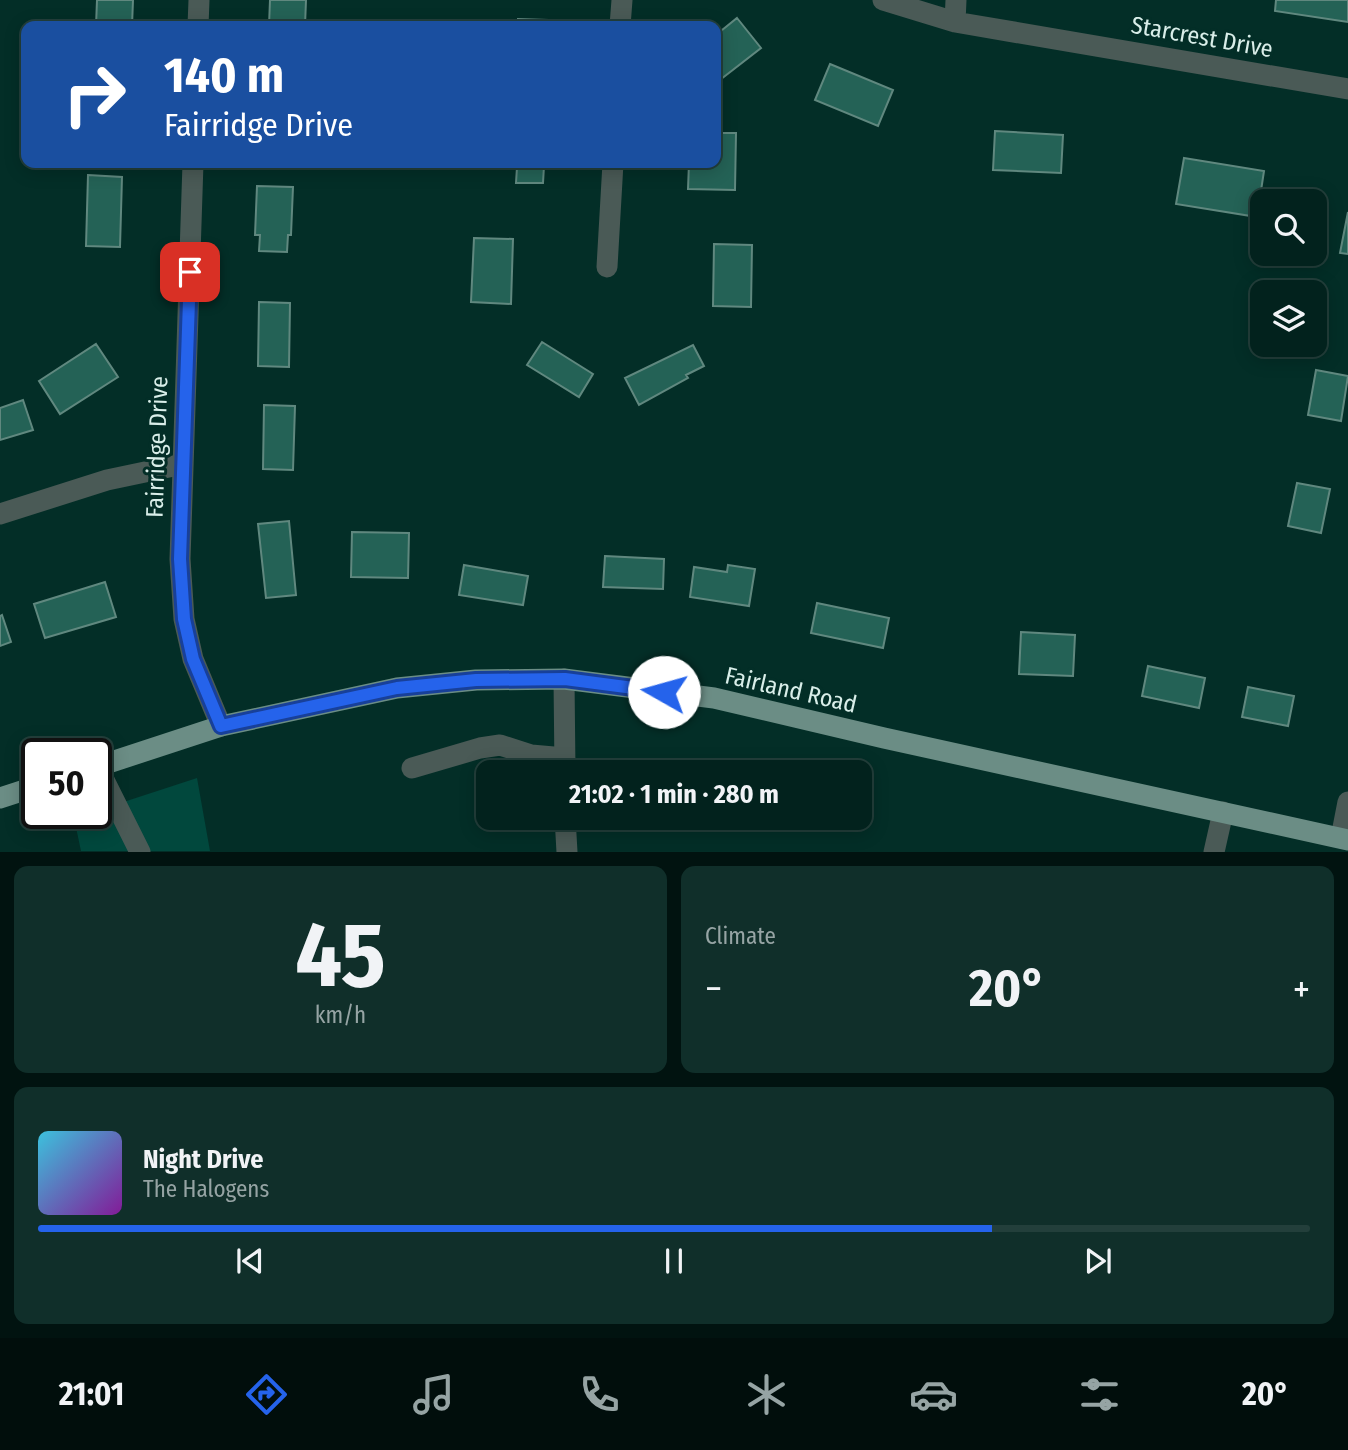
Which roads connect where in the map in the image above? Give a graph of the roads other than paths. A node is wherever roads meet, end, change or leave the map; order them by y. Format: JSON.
{"nodes":[{"id":1,"x":199,"y":0,"type":"edge"},
{"id":2,"x":622,"y":0,"type":"edge"},
{"id":3,"x":883,"y":0,"type":"edge"},
{"id":4,"x":956,"y":0,"type":"edge"},
{"id":5,"x":198,"y":21,"type":"edge"},
{"id":6,"x":620,"y":21,"type":"edge"},
{"id":7,"x":955,"y":22,"type":"junction"},
{"id":8,"x":1348,"y":89,"type":"edge"},
{"id":9,"x":193,"y":168,"type":"edge"},
{"id":10,"x":613,"y":168,"type":"edge"},
{"id":11,"x":607,"y":267,"type":"dead end"},
{"id":12,"x":183,"y":464,"type":"junction"},
{"id":13,"x":0,"y":514,"type":"edge"},
{"id":14,"x":565,"y":679,"type":"junction"},
{"id":15,"x":221,"y":726,"type":"junction"},
{"id":16,"x":548,"y":760,"type":"edge"},
{"id":17,"x":565,"y":760,"type":"edge"},
{"id":18,"x":112,"y":761,"type":"edge"},
{"id":19,"x":412,"y":768,"type":"dead end"},
{"id":20,"x":21,"y":791,"type":"edge"},
{"id":21,"x":112,"y":796,"type":"edge"},
{"id":22,"x":0,"y":798,"type":"edge"},
{"id":23,"x":1348,"y":802,"type":"edge"},
{"id":24,"x":1223,"y":812,"type":"junction"},
{"id":25,"x":566,"y":830,"type":"edge"},
{"id":26,"x":1345,"y":839,"type":"edge"},
{"id":27,"x":140,"y":852,"type":"edge"},
{"id":28,"x":567,"y":852,"type":"edge"},
{"id":29,"x":1214,"y":852,"type":"edge"}],
"edges":[{"from":1,"to":5,"type":"street"},
{"from":2,"to":6,"type":"street"},
{"from":3,"to":7,"type":"street","name":"Starcrest Drive"},
{"from":4,"to":7,"type":"street"},
{"from":7,"to":8,"type":"street","name":"Starcrest Drive"},
{"from":9,"to":12,"type":"street","name":"Fairridge Drive"},
{"from":10,"to":11,"type":"street"},
{"from":12,"to":13,"type":"street"},
{"from":12,"to":15,"type":"street","name":"Fairridge Drive"},
{"from":14,"to":15,"type":"main road","name":"Fairland Road"},
{"from":14,"to":17,"type":"street"},
{"from":14,"to":24,"type":"main road","name":"Fairland Road"},
{"from":15,"to":18,"type":"main road","name":"Fairland Road"},
{"from":16,"to":19,"type":"street"},
{"from":20,"to":22,"type":"main road"},
{"from":21,"to":27,"type":"street"},
{"from":23,"to":26,"type":"street"},
{"from":24,"to":26,"type":"main road","name":"Fairland Road"},
{"from":24,"to":29,"type":"street"},
{"from":25,"to":28,"type":"street"}]}
